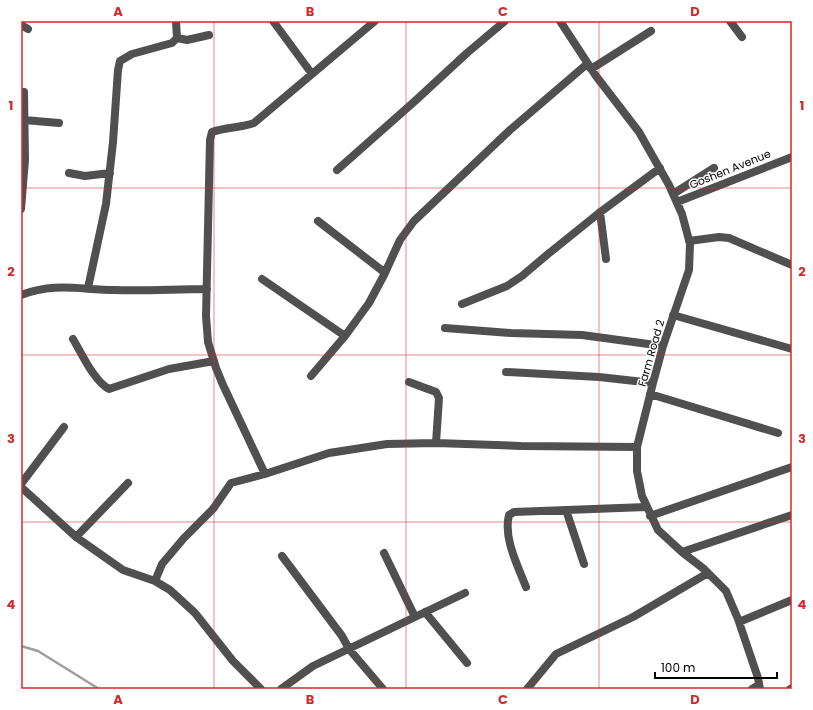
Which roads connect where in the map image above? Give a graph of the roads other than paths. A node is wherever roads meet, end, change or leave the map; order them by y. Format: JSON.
{"nodes":[{"id":1,"x":176,"y":21,"type":"edge"},
{"id":2,"x":273,"y":21,"type":"edge"},
{"id":3,"x":376,"y":21,"type":"edge"},
{"id":4,"x":505,"y":21,"type":"edge"},
{"id":5,"x":560,"y":21,"type":"edge"},
{"id":6,"x":730,"y":21,"type":"edge"},
{"id":7,"x":651,"y":31,"type":"dead end"},
{"id":8,"x":209,"y":35,"type":"dead end"},
{"id":9,"x":742,"y":37,"type":"dead end"},
{"id":10,"x":177,"y":38,"type":"junction"},
{"id":11,"x":589,"y":66,"type":"junction"},
{"id":12,"x":312,"y":74,"type":"junction"},
{"id":13,"x":24,"y":92,"type":"dead end"},
{"id":14,"x":24,"y":120,"type":"junction"},
{"id":15,"x":59,"y":123,"type":"dead end"},
{"id":16,"x":22,"y":141,"type":"edge"},
{"id":17,"x":792,"y":156,"type":"edge"},
{"id":18,"x":660,"y":168,"type":"junction"},
{"id":19,"x":714,"y":168,"type":"dead end"},
{"id":20,"x":337,"y":170,"type":"dead end"},
{"id":21,"x":68,"y":172,"type":"dead end"},
{"id":22,"x":110,"y":173,"type":"junction"},
{"id":23,"x":673,"y":194,"type":"junction"},
{"id":24,"x":677,"y":202,"type":"junction"},
{"id":25,"x":21,"y":209,"type":"edge"},
{"id":26,"x":600,"y":212,"type":"junction"},
{"id":27,"x":318,"y":222,"type":"dead end"},
{"id":28,"x":689,"y":241,"type":"junction"},
{"id":29,"x":606,"y":258,"type":"dead end"},
{"id":30,"x":792,"y":265,"type":"edge"},
{"id":31,"x":384,"y":272,"type":"junction"},
{"id":32,"x":262,"y":279,"type":"dead end"},
{"id":33,"x":88,"y":288,"type":"junction"},
{"id":34,"x":207,"y":289,"type":"junction"},
{"id":35,"x":21,"y":295,"type":"edge"},
{"id":36,"x":462,"y":304,"type":"dead end"},
{"id":37,"x":674,"y":314,"type":"junction"},
{"id":38,"x":445,"y":328,"type":"dead end"},
{"id":39,"x":345,"y":336,"type":"junction"},
{"id":40,"x":73,"y":339,"type":"dead end"},
{"id":41,"x":663,"y":346,"type":"junction"},
{"id":42,"x":792,"y":349,"type":"edge"},
{"id":43,"x":214,"y":361,"type":"junction"},
{"id":44,"x":506,"y":372,"type":"dead end"},
{"id":45,"x":311,"y":376,"type":"dead end"},
{"id":46,"x":410,"y":382,"type":"dead end"},
{"id":47,"x":653,"y":383,"type":"junction"},
{"id":48,"x":650,"y":394,"type":"junction"},
{"id":49,"x":64,"y":427,"type":"dead end"},
{"id":50,"x":778,"y":434,"type":"dead end"},
{"id":51,"x":436,"y":443,"type":"junction"},
{"id":52,"x":637,"y":447,"type":"junction"},
{"id":53,"x":792,"y":467,"type":"edge"},
{"id":54,"x":265,"y":474,"type":"junction"},
{"id":55,"x":128,"y":483,"type":"dead end"},
{"id":56,"x":21,"y":484,"type":"edge"},
{"id":57,"x":21,"y":487,"type":"edge"},
{"id":58,"x":646,"y":507,"type":"junction"},
{"id":59,"x":566,"y":510,"type":"junction"},
{"id":60,"x":792,"y":515,"type":"edge"},
{"id":61,"x":650,"y":516,"type":"junction"},
{"id":62,"x":76,"y":538,"type":"junction"},
{"id":63,"x":384,"y":552,"type":"dead end"},
{"id":64,"x":682,"y":552,"type":"junction"},
{"id":65,"x":282,"y":556,"type":"dead end"},
{"id":66,"x":584,"y":564,"type":"dead end"},
{"id":67,"x":708,"y":573,"type":"junction"},
{"id":68,"x":155,"y":581,"type":"junction"},
{"id":69,"x":526,"y":587,"type":"dead end"},
{"id":70,"x":465,"y":593,"type":"dead end"},
{"id":71,"x":792,"y":600,"type":"edge"},
{"id":72,"x":425,"y":612,"type":"junction"},
{"id":73,"x":416,"y":617,"type":"junction"},
{"id":74,"x":739,"y":622,"type":"junction"},
{"id":75,"x":349,"y":649,"type":"junction"},
{"id":76,"x":467,"y":662,"type":"dead end"},
{"id":77,"x":757,"y":688,"type":"edge"},
{"id":78,"x":261,"y":689,"type":"edge"},
{"id":79,"x":281,"y":689,"type":"edge"},
{"id":80,"x":383,"y":689,"type":"edge"},
{"id":81,"x":527,"y":689,"type":"edge"}],
"edges":[{"from":1,"to":10,"type":"street"},
{"from":2,"to":12,"type":"street"},
{"from":3,"to":12,"type":"street"},
{"from":4,"to":20,"type":"street"},
{"from":5,"to":11,"type":"street","name":"Farm Road 2"},
{"from":6,"to":9,"type":"street"},
{"from":7,"to":11,"type":"street"},
{"from":8,"to":10,"type":"street"},
{"from":10,"to":22,"type":"street"},
{"from":11,"to":18,"type":"street","name":"Farm Road 2"},
{"from":11,"to":31,"type":"street"},
{"from":12,"to":34,"type":"street"},
{"from":13,"to":14,"type":"street"},
{"from":14,"to":15,"type":"street"},
{"from":14,"to":16,"type":"street"},
{"from":16,"to":25,"type":"street"},
{"from":17,"to":24,"type":"street","name":"Goshen Avenue"},
{"from":18,"to":23,"type":"street","name":"Farm Road 2"},
{"from":18,"to":26,"type":"street"},
{"from":19,"to":23,"type":"street"},
{"from":21,"to":22,"type":"street"},
{"from":22,"to":33,"type":"street"},
{"from":23,"to":24,"type":"street","name":"Farm Road 2"},
{"from":24,"to":28,"type":"street","name":"Farm Road 2"},
{"from":26,"to":29,"type":"street"},
{"from":26,"to":36,"type":"street"},
{"from":27,"to":31,"type":"street"},
{"from":28,"to":30,"type":"street"},
{"from":28,"to":37,"type":"street","name":"Farm Road 2"},
{"from":31,"to":39,"type":"street"},
{"from":32,"to":39,"type":"street"},
{"from":33,"to":34,"type":"street"},
{"from":33,"to":35,"type":"street"},
{"from":34,"to":43,"type":"street"},
{"from":37,"to":41,"type":"street","name":"Farm Road 2"},
{"from":37,"to":42,"type":"street"},
{"from":38,"to":41,"type":"street"},
{"from":39,"to":45,"type":"street"},
{"from":40,"to":43,"type":"street"},
{"from":41,"to":47,"type":"street","name":"Farm Road 2"},
{"from":43,"to":54,"type":"street"},
{"from":44,"to":47,"type":"street"},
{"from":46,"to":51,"type":"street"},
{"from":47,"to":48,"type":"street","name":"Farm Road 2"},
{"from":48,"to":50,"type":"street"},
{"from":48,"to":52,"type":"street","name":"Farm Road 2"},
{"from":49,"to":56,"type":"street"},
{"from":51,"to":52,"type":"street"},
{"from":51,"to":54,"type":"street"},
{"from":52,"to":58,"type":"street","name":"Farm Road 2"},
{"from":53,"to":61,"type":"street"},
{"from":54,"to":68,"type":"street"},
{"from":55,"to":62,"type":"street"},
{"from":57,"to":62,"type":"street"},
{"from":58,"to":59,"type":"street"},
{"from":58,"to":61,"type":"street","name":"Farm Road 2"},
{"from":59,"to":66,"type":"street"},
{"from":59,"to":69,"type":"street"},
{"from":60,"to":64,"type":"street"},
{"from":61,"to":64,"type":"street","name":"Farm Road 2"},
{"from":62,"to":68,"type":"street"},
{"from":63,"to":73,"type":"street"},
{"from":64,"to":67,"type":"street","name":"Farm Road 2"},
{"from":65,"to":75,"type":"street"},
{"from":67,"to":74,"type":"street","name":"Farm Road 2"},
{"from":67,"to":81,"type":"street"},
{"from":68,"to":78,"type":"street"},
{"from":70,"to":72,"type":"street"},
{"from":71,"to":74,"type":"street"},
{"from":72,"to":73,"type":"street"},
{"from":72,"to":76,"type":"street"},
{"from":73,"to":75,"type":"street"},
{"from":74,"to":77,"type":"street","name":"Farm Road 2"},
{"from":75,"to":79,"type":"street"},
{"from":75,"to":80,"type":"street"}]}
